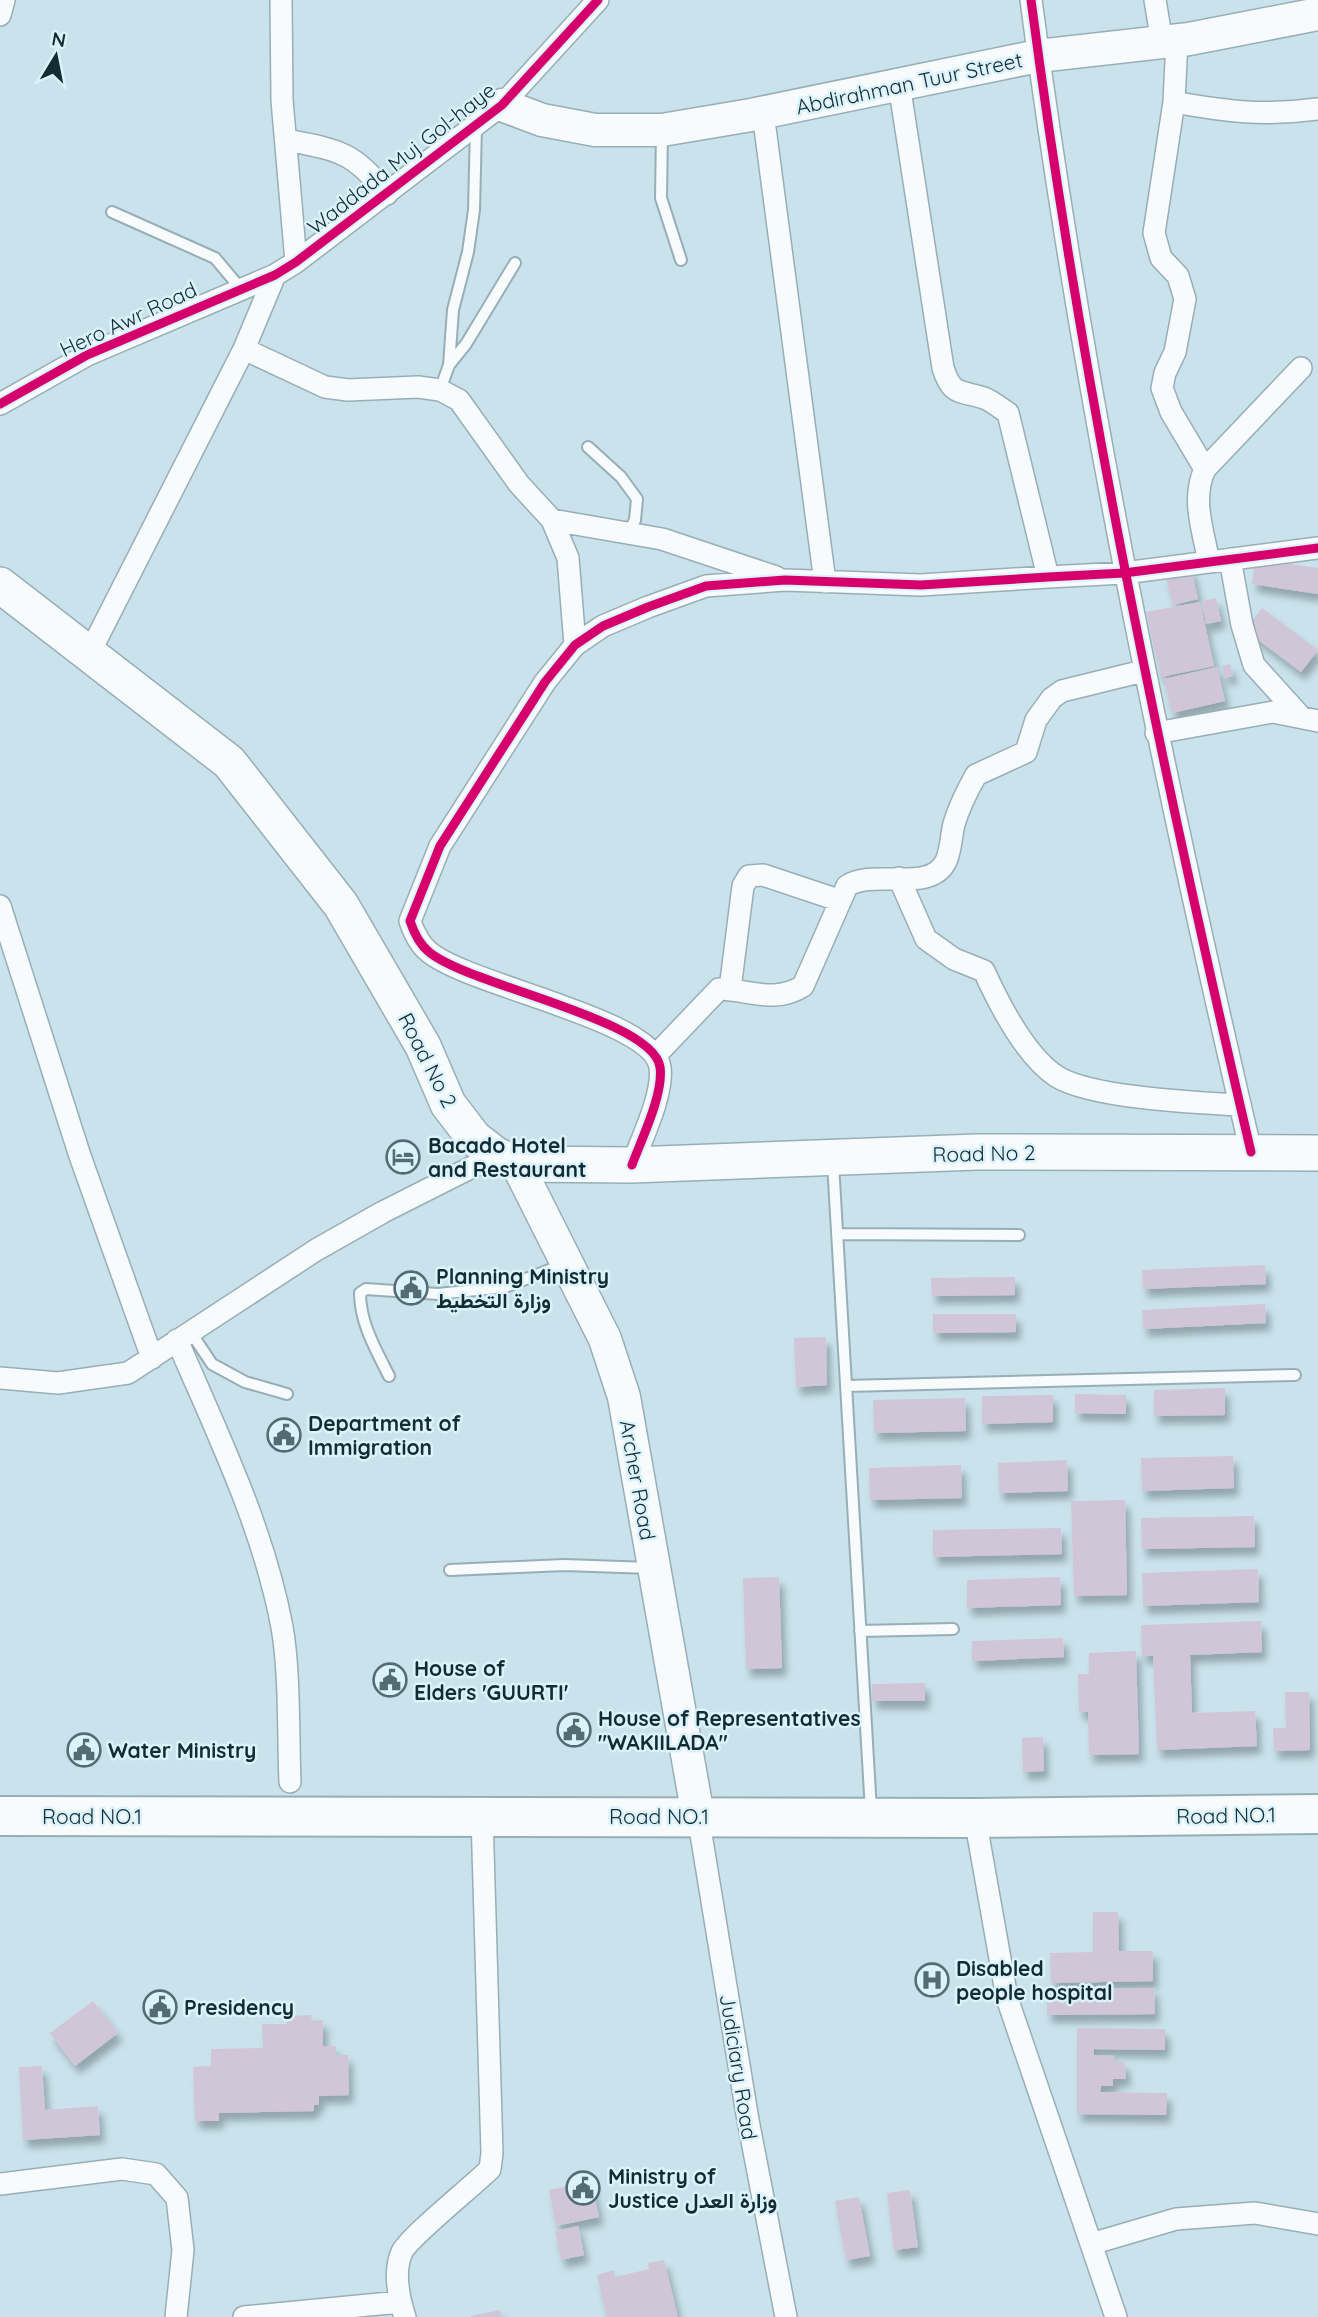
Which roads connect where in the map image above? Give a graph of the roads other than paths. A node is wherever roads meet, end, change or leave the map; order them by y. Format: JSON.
{"nodes":[{"id":1,"x":4,"y":0,"type":"edge"},
{"id":2,"x":281,"y":0,"type":"edge"},
{"id":3,"x":598,"y":0,"type":"edge"},
{"id":4,"x":1031,"y":0,"type":"edge"},
{"id":5,"x":1155,"y":0,"type":"edge"},
{"id":6,"x":1318,"y":13,"type":"edge"},
{"id":7,"x":0,"y":15,"type":"edge"},
{"id":8,"x":1169,"y":41,"type":"junction"},
{"id":9,"x":1038,"y":56,"type":"junction"},
{"id":10,"x":899,"y":84,"type":"junction"},
{"id":11,"x":1174,"y":102,"type":"junction"},
{"id":12,"x":502,"y":105,"type":"junction"},
{"id":13,"x":1318,"y":109,"type":"edge"},
{"id":14,"x":763,"y":113,"type":"junction"},
{"id":15,"x":476,"y":125,"type":"junction"},
{"id":16,"x":662,"y":130,"type":"junction"},
{"id":17,"x":286,"y":140,"type":"junction"},
{"id":18,"x":387,"y":194,"type":"junction"},
{"id":19,"x":112,"y":212,"type":"dead end"},
{"id":20,"x":681,"y":260,"type":"dead end"},
{"id":21,"x":296,"y":262,"type":"junction"},
{"id":22,"x":514,"y":263,"type":"dead end"},
{"id":23,"x":275,"y":275,"type":"junction"},
{"id":24,"x":241,"y":289,"type":"junction"},
{"id":25,"x":244,"y":349,"type":"junction"},
{"id":26,"x":449,"y":366,"type":"junction"},
{"id":27,"x":1301,"y":368,"type":"dead end"},
{"id":28,"x":440,"y":390,"type":"junction"},
{"id":29,"x":0,"y":404,"type":"edge"},
{"id":30,"x":588,"y":447,"type":"dead end"},
{"id":31,"x":1205,"y":469,"type":"junction"},
{"id":32,"x":552,"y":520,"type":"junction"},
{"id":33,"x":629,"y":531,"type":"junction"},
{"id":34,"x":1318,"y":548,"type":"edge"},
{"id":35,"x":1219,"y":561,"type":"junction"},
{"id":36,"x":1124,"y":573,"type":"junction"},
{"id":37,"x":1048,"y":578,"type":"junction"},
{"id":38,"x":785,"y":580,"type":"junction"},
{"id":39,"x":825,"y":582,"type":"junction"},
{"id":40,"x":2,"y":592,"type":"edge"},
{"id":41,"x":575,"y":645,"type":"junction"},
{"id":42,"x":90,"y":652,"type":"junction"},
{"id":43,"x":1143,"y":671,"type":"junction"},
{"id":44,"x":1309,"y":719,"type":"edge"},
{"id":45,"x":1156,"y":733,"type":"junction"},
{"id":46,"x":899,"y":878,"type":"junction"},
{"id":47,"x":838,"y":900,"type":"junction"},
{"id":48,"x":1,"y":915,"type":"edge"},
{"id":49,"x":730,"y":989,"type":"junction"},
{"id":50,"x":656,"y":1055,"type":"junction"},
{"id":51,"x":1240,"y":1105,"type":"junction"},
{"id":52,"x":1251,"y":1152,"type":"junction"},
{"id":53,"x":1318,"y":1153,"type":"edge"},
{"id":54,"x":832,"y":1157,"type":"junction"},
{"id":55,"x":506,"y":1159,"type":"junction"},
{"id":56,"x":632,"y":1165,"type":"junction"},
{"id":57,"x":837,"y":1234,"type":"junction"},
{"id":58,"x":1019,"y":1235,"type":"dead end"},
{"id":59,"x":567,"y":1263,"type":"junction"},
{"id":60,"x":184,"y":1335,"type":"junction"},
{"id":61,"x":152,"y":1358,"type":"junction"},
{"id":62,"x":1295,"y":1375,"type":"dead end"},
{"id":63,"x":389,"y":1376,"type":"dead end"},
{"id":64,"x":0,"y":1378,"type":"edge"},
{"id":65,"x":846,"y":1386,"type":"junction"},
{"id":66,"x":287,"y":1394,"type":"dead end"},
{"id":67,"x":653,"y":1568,"type":"junction"},
{"id":68,"x":450,"y":1570,"type":"dead end"},
{"id":69,"x":953,"y":1629,"type":"dead end"},
{"id":70,"x":860,"y":1630,"type":"junction"},
{"id":71,"x":290,"y":1782,"type":"dead end"},
{"id":72,"x":1318,"y":1814,"type":"edge"},
{"id":73,"x":0,"y":1816,"type":"edge"},
{"id":74,"x":482,"y":1816,"type":"junction"},
{"id":75,"x":698,"y":1816,"type":"junction"},
{"id":76,"x":871,"y":1816,"type":"junction"},
{"id":77,"x":975,"y":1818,"type":"junction"},
{"id":78,"x":0,"y":2184,"type":"edge"},
{"id":79,"x":1318,"y":2224,"type":"edge"},
{"id":80,"x":1091,"y":2244,"type":"junction"},
{"id":81,"x":403,"y":2309,"type":"edge"},
{"id":82,"x":176,"y":2317,"type":"edge"},
{"id":83,"x":244,"y":2317,"type":"edge"},
{"id":84,"x":786,"y":2317,"type":"edge"},
{"id":85,"x":1116,"y":2317,"type":"edge"}],
"edges":[{"from":1,"to":7,"type":"street"},
{"from":2,"to":17,"type":"street"},
{"from":3,"to":12,"type":"street","name":"Waddada Muj Gol-haye"},
{"from":4,"to":9,"type":"street"},
{"from":5,"to":8,"type":"street"},
{"from":6,"to":8,"type":"street","name":"Abdirahman Tuur Street"},
{"from":8,"to":9,"type":"street","name":"Abdirahman Tuur Street"},
{"from":8,"to":11,"type":"street"},
{"from":9,"to":10,"type":"street","name":"Abdirahman Tuur Street"},
{"from":9,"to":36,"type":"street"},
{"from":10,"to":14,"type":"street","name":"Abdirahman Tuur Street"},
{"from":10,"to":37,"type":"street"},
{"from":11,"to":13,"type":"street"},
{"from":11,"to":31,"type":"street"},
{"from":12,"to":15,"type":"street","name":"Waddada Muj Gol-haye"},
{"from":12,"to":16,"type":"street","name":"Abdirahman Tuur Street"},
{"from":14,"to":16,"type":"street","name":"Abdirahman Tuur Street"},
{"from":14,"to":39,"type":"street"},
{"from":15,"to":18,"type":"street","name":"Waddada Muj Gol-haye"},
{"from":15,"to":26,"type":"lane"},
{"from":16,"to":20,"type":"lane"},
{"from":17,"to":18,"type":"street"},
{"from":17,"to":21,"type":"street"},
{"from":18,"to":21,"type":"street","name":"Waddada Muj Gol-haye"},
{"from":19,"to":24,"type":"lane"},
{"from":21,"to":23,"type":"street","name":"Waddada Muj Gol-haye"},
{"from":22,"to":26,"type":"lane"},
{"from":23,"to":24,"type":"street","name":"Hero Awr Road"},
{"from":23,"to":25,"type":"street"},
{"from":24,"to":29,"type":"street","name":"Hero Awr Road"},
{"from":25,"to":28,"type":"street"},
{"from":25,"to":42,"type":"street"},
{"from":26,"to":28,"type":"lane"},
{"from":27,"to":31,"type":"street"},
{"from":28,"to":32,"type":"street"},
{"from":30,"to":33,"type":"lane"},
{"from":31,"to":35,"type":"street"},
{"from":32,"to":33,"type":"street"},
{"from":32,"to":41,"type":"street"},
{"from":33,"to":38,"type":"street"},
{"from":34,"to":35,"type":"street"},
{"from":35,"to":36,"type":"street"},
{"from":35,"to":44,"type":"street"},
{"from":36,"to":37,"type":"street"},
{"from":36,"to":43,"type":"street"},
{"from":37,"to":39,"type":"street"},
{"from":38,"to":39,"type":"street"},
{"from":38,"to":41,"type":"street"},
{"from":40,"to":42,"type":"main road","name":"Road No 2"},
{"from":41,"to":50,"type":"street"},
{"from":42,"to":55,"type":"main road","name":"Road No 2"},
{"from":43,"to":45,"type":"street"},
{"from":43,"to":46,"type":"street"},
{"from":44,"to":45,"type":"street"},
{"from":45,"to":51,"type":"street"},
{"from":46,"to":47,"type":"street"},
{"from":46,"to":51,"type":"street"},
{"from":47,"to":49,"type":"street"},
{"from":47,"to":49,"type":"street"},
{"from":48,"to":61,"type":"street"},
{"from":49,"to":50,"type":"street"},
{"from":50,"to":56,"type":"street"},
{"from":51,"to":52,"type":"street"},
{"from":52,"to":53,"type":"main road","name":"Road No 2"},
{"from":52,"to":54,"type":"main road","name":"Road No 2"},
{"from":54,"to":56,"type":"main road","name":"Road No 2"},
{"from":54,"to":57,"type":"lane"},
{"from":55,"to":56,"type":"main road","name":"Road No 2"},
{"from":55,"to":59,"type":"street","name":"Archer Road"},
{"from":55,"to":60,"type":"street"},
{"from":57,"to":58,"type":"lane"},
{"from":57,"to":65,"type":"lane"},
{"from":59,"to":63,"type":"lane"},
{"from":59,"to":67,"type":"street","name":"Archer Road"},
{"from":60,"to":61,"type":"street"},
{"from":60,"to":66,"type":"lane"},
{"from":60,"to":71,"type":"street"},
{"from":61,"to":64,"type":"street"},
{"from":62,"to":65,"type":"lane"},
{"from":65,"to":70,"type":"lane"},
{"from":67,"to":68,"type":"lane"},
{"from":67,"to":75,"type":"street","name":"Archer Road"},
{"from":69,"to":70,"type":"lane"},
{"from":70,"to":76,"type":"lane"},
{"from":72,"to":77,"type":"highway","name":"Road NO.1"},
{"from":73,"to":74,"type":"highway","name":"Road NO.1"},
{"from":74,"to":75,"type":"highway","name":"Road NO.1"},
{"from":74,"to":81,"type":"street"},
{"from":75,"to":76,"type":"highway","name":"Road NO.1"},
{"from":75,"to":84,"type":"street","name":"Judiciary Road"},
{"from":76,"to":77,"type":"highway","name":"Road NO.1"},
{"from":77,"to":80,"type":"street"},
{"from":78,"to":82,"type":"street"},
{"from":79,"to":80,"type":"street"},
{"from":80,"to":85,"type":"street"},
{"from":81,"to":83,"type":"street"}]}
